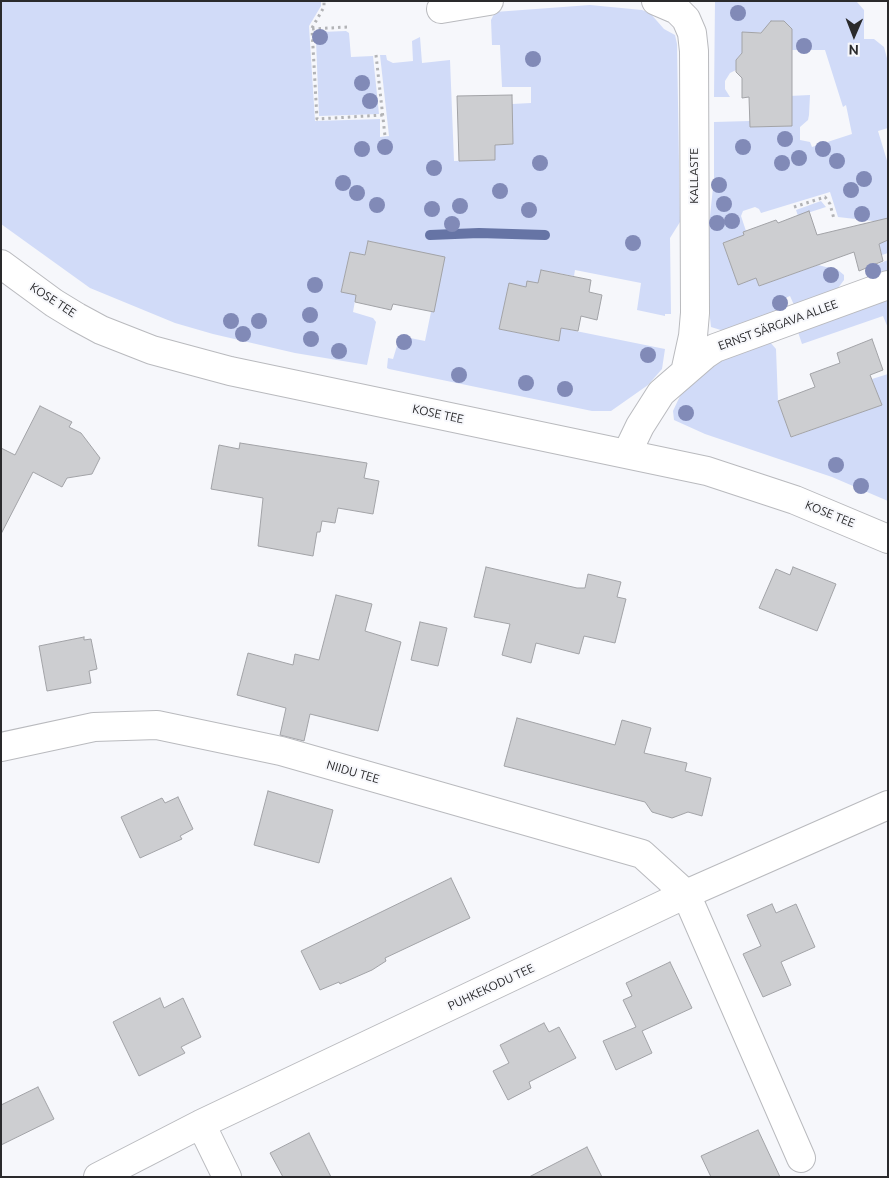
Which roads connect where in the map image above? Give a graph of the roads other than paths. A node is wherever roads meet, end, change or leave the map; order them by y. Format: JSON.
{"nodes":[{"id":1,"x":489,"y":1,"type":"edge"},
{"id":2,"x":656,"y":1,"type":"edge"},
{"id":3,"x":441,"y":9,"type":"dead end"},
{"id":4,"x":1,"y":264,"type":"edge"},
{"id":5,"x":888,"y":285,"type":"edge"},
{"id":6,"x":686,"y":368,"type":"junction"},
{"id":7,"x":627,"y":453,"type":"junction"},
{"id":8,"x":888,"y":539,"type":"edge"},
{"id":9,"x":1,"y":747,"type":"edge"},
{"id":10,"x":888,"y":805,"type":"edge"},
{"id":11,"x":686,"y":894,"type":"junction"},
{"id":12,"x":201,"y":1124,"type":"junction"},
{"id":13,"x":801,"y":1158,"type":"dead end"},
{"id":14,"x":98,"y":1177,"type":"edge"},
{"id":15,"x":227,"y":1177,"type":"edge"}],
"edges":[{"from":1,"to":3,"type":"street"},
{"from":2,"to":6,"type":"street","name":"KALLASTE"},
{"from":4,"to":7,"type":"street","name":"KOSE TEE"},
{"from":5,"to":6,"type":"street","name":"ERNST SÄRGAVA ALLEE"},
{"from":6,"to":7,"type":"street","name":"ERNST SÄRGAVA ALLEE"},
{"from":7,"to":8,"type":"street","name":"KOSE TEE"},
{"from":9,"to":11,"type":"street","name":"NIIDU TEE"},
{"from":10,"to":11,"type":"street","name":"PUHKEKODU TEE"},
{"from":11,"to":12,"type":"street","name":"PUHKEKODU TEE"},
{"from":11,"to":13,"type":"street"},
{"from":12,"to":14,"type":"street","name":"PUHKEKODU TEE"},
{"from":12,"to":15,"type":"street"}]}
